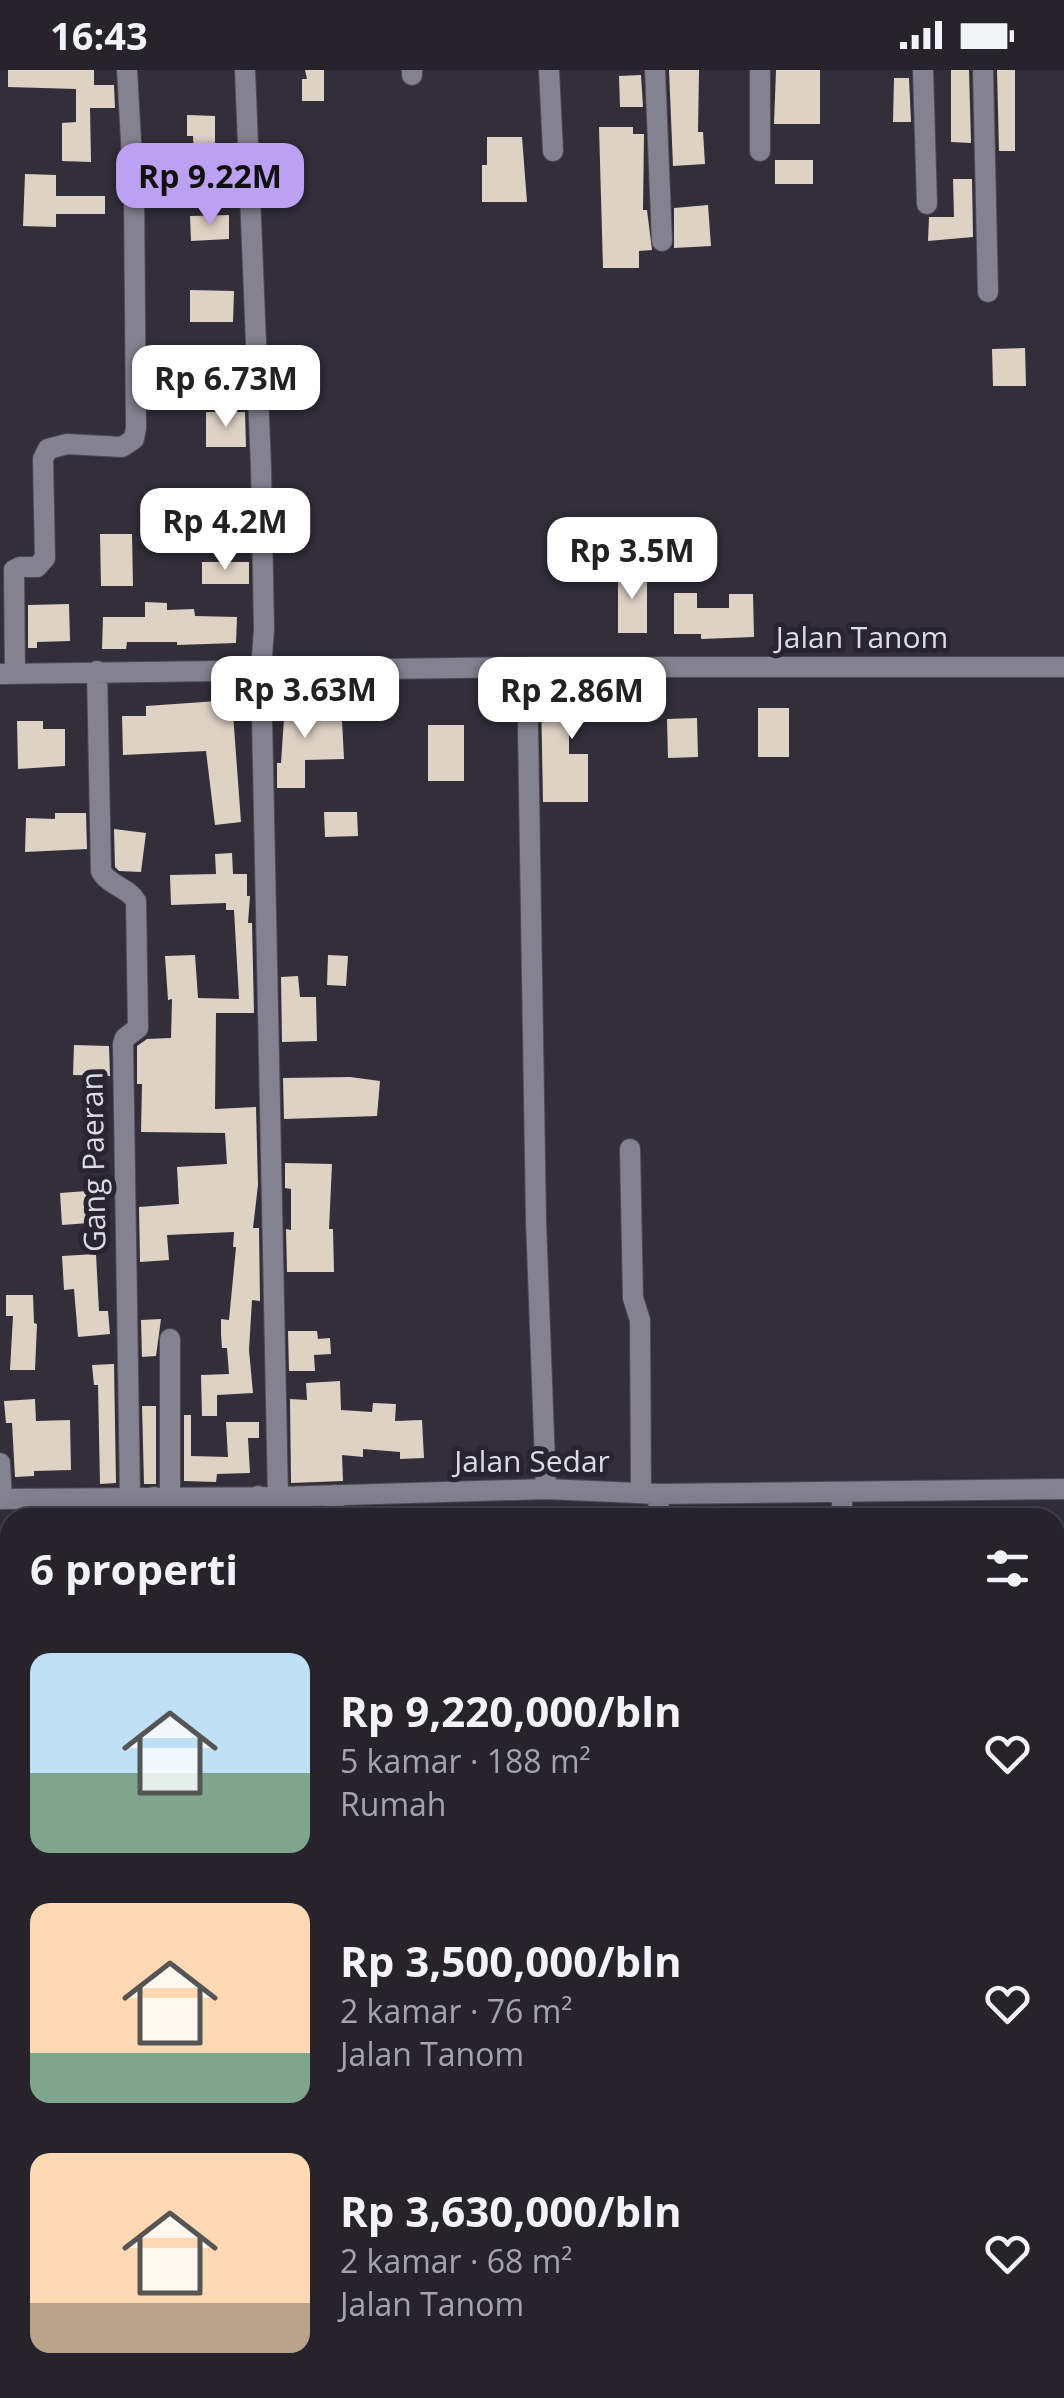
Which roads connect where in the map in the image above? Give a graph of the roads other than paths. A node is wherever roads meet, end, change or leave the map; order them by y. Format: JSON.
{"nodes":[{"id":1,"x":128,"y":70,"type":"edge"},
{"id":2,"x":245,"y":70,"type":"edge"},
{"id":3,"x":549,"y":70,"type":"edge"},
{"id":4,"x":655,"y":70,"type":"edge"},
{"id":5,"x":760,"y":70,"type":"edge"},
{"id":6,"x":923,"y":70,"type":"edge"},
{"id":7,"x":984,"y":70,"type":"edge"},
{"id":8,"x":760,"y":151,"type":"dead end"},
{"id":9,"x":553,"y":152,"type":"dead end"},
{"id":10,"x":927,"y":204,"type":"dead end"},
{"id":11,"x":662,"y":241,"type":"dead end"},
{"id":12,"x":988,"y":292,"type":"dead end"},
{"id":13,"x":1064,"y":666,"type":"edge"},
{"id":14,"x":527,"y":667,"type":"junction"},
{"id":15,"x":261,"y":669,"type":"junction"},
{"id":16,"x":97,"y":672,"type":"junction"},
{"id":17,"x":7,"y":674,"type":"edge"},
{"id":18,"x":630,"y":1149,"type":"dead end"},
{"id":19,"x":170,"y":1339,"type":"dead end"},
{"id":20,"x":0,"y":1464,"type":"edge"},
{"id":21,"x":546,"y":1490,"type":"junction"},
{"id":22,"x":1064,"y":1490,"type":"edge"},
{"id":23,"x":650,"y":1493,"type":"junction"},
{"id":24,"x":842,"y":1493,"type":"junction"},
{"id":25,"x":334,"y":1495,"type":"junction"},
{"id":26,"x":130,"y":1498,"type":"junction"},
{"id":27,"x":1,"y":1499,"type":"edge"},
{"id":28,"x":160,"y":1504,"type":"edge"},
{"id":29,"x":265,"y":1504,"type":"edge"},
{"id":30,"x":335,"y":1508,"type":"edge"},
{"id":31,"x":655,"y":1508,"type":"edge"},
{"id":32,"x":842,"y":1508,"type":"edge"}],
"edges":[{"from":1,"to":17,"type":"street"},
{"from":2,"to":15,"type":"street"},
{"from":3,"to":9,"type":"street"},
{"from":4,"to":11,"type":"street"},
{"from":5,"to":8,"type":"street"},
{"from":6,"to":10,"type":"street"},
{"from":7,"to":12,"type":"street"},
{"from":13,"to":14,"type":"street","name":"Jalan Tanom"},
{"from":14,"to":15,"type":"street","name":"Jalan Tanom"},
{"from":14,"to":21,"type":"street"},
{"from":15,"to":16,"type":"street","name":"Jalan Tanom"},
{"from":15,"to":29,"type":"street"},
{"from":16,"to":17,"type":"street","name":"Jalan Tanom"},
{"from":16,"to":26,"type":"street","name":"Gang Paeran"},
{"from":18,"to":23,"type":"street"},
{"from":19,"to":28,"type":"street"},
{"from":20,"to":27,"type":"street"},
{"from":21,"to":23,"type":"street","name":"Jalan Sedar"},
{"from":21,"to":25,"type":"street","name":"Jalan Sedar"},
{"from":22,"to":24,"type":"street","name":"Jalan Sedar"},
{"from":23,"to":24,"type":"street","name":"Jalan Sedar"},
{"from":23,"to":31,"type":"street"},
{"from":24,"to":32,"type":"street"},
{"from":25,"to":29,"type":"street","name":"Jalan Sedar"},
{"from":25,"to":30,"type":"street"},
{"from":26,"to":27,"type":"street","name":"Jalan Sedar"},
{"from":26,"to":28,"type":"street","name":"Jalan Sedar"},
{"from":28,"to":29,"type":"street","name":"Jalan Sedar"}]}
